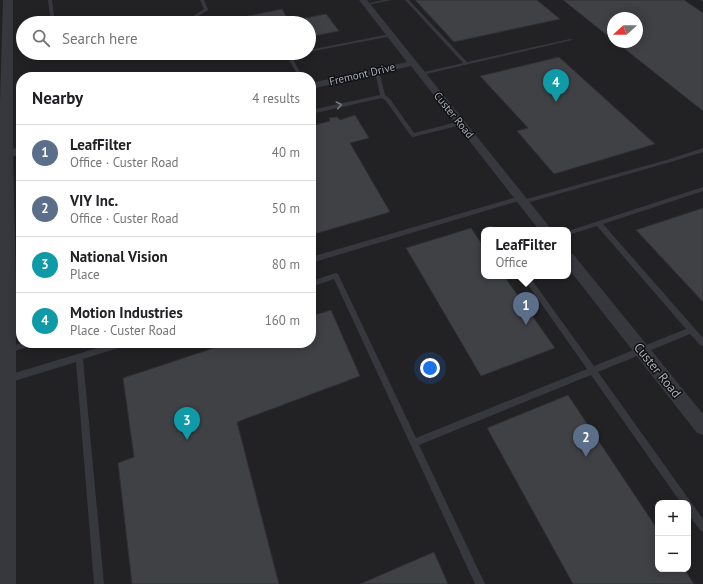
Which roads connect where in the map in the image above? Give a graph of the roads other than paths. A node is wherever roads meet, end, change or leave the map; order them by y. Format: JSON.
{"nodes":[{"id":1,"x":8,"y":0,"type":"edge"},
{"id":2,"x":50,"y":0,"type":"edge"},
{"id":3,"x":202,"y":0,"type":"edge"},
{"id":4,"x":390,"y":0,"type":"edge"},
{"id":5,"x":406,"y":0,"type":"edge"},
{"id":6,"x":365,"y":2,"type":"edge"},
{"id":7,"x":52,"y":16,"type":"edge"},
{"id":8,"x":196,"y":16,"type":"edge"},
{"id":9,"x":4,"y":30,"type":"edge"},
{"id":10,"x":390,"y":35,"type":"junction"},
{"id":11,"x":570,"y":40,"type":"dead end"},
{"id":12,"x":316,"y":50,"type":"edge"},
{"id":13,"x":291,"y":60,"type":"edge"},
{"id":14,"x":413,"y":63,"type":"junction"},
{"id":15,"x":466,"y":64,"type":"junction"},
{"id":16,"x":377,"y":71,"type":"junction"},
{"id":17,"x":298,"y":72,"type":"edge"},
{"id":18,"x":422,"y":74,"type":"junction"},
{"id":19,"x":316,"y":85,"type":"edge"},
{"id":20,"x":383,"y":96,"type":"junction"},
{"id":21,"x":316,"y":111,"type":"edge"},
{"id":22,"x":461,"y":123,"type":"junction"},
{"id":23,"x":703,"y":150,"type":"edge"},
{"id":24,"x":14,"y":152,"type":"edge"},
{"id":25,"x":703,"y":189,"type":"edge"},
{"id":26,"x":522,"y":200,"type":"junction"},
{"id":27,"x":4,"y":221,"type":"edge"},
{"id":28,"x":598,"y":223,"type":"junction"},
{"id":29,"x":544,"y":227,"type":"edge"},
{"id":30,"x":571,"y":232,"type":"edge"},
{"id":31,"x":316,"y":259,"type":"edge"},
{"id":32,"x":571,"y":262,"type":"edge"},
{"id":33,"x":527,"y":279,"type":"edge"},
{"id":34,"x":316,"y":282,"type":"edge"},
{"id":35,"x":692,"y":330,"type":"junction"},
{"id":36,"x":703,"y":342,"type":"edge"},
{"id":37,"x":16,"y":348,"type":"edge"},
{"id":38,"x":109,"y":348,"type":"edge"},
{"id":39,"x":642,"y":350,"type":"junction"},
{"id":40,"x":6,"y":351,"type":"junction"},
{"id":41,"x":79,"y":357,"type":"junction"},
{"id":42,"x":592,"y":370,"type":"junction"},
{"id":43,"x":6,"y":380,"type":"junction"},
{"id":44,"x":703,"y":427,"type":"edge"},
{"id":45,"x":414,"y":443,"type":"junction"},
{"id":46,"x":684,"y":500,"type":"edge"},
{"id":47,"x":691,"y":510,"type":"edge"},
{"id":48,"x":703,"y":527,"type":"edge"},
{"id":49,"x":3,"y":584,"type":"edge"},
{"id":50,"x":99,"y":584,"type":"edge"},
{"id":51,"x":480,"y":584,"type":"edge"}],
"edges":[{"from":1,"to":9,"type":"street"},
{"from":2,"to":7,"type":"lane"},
{"from":3,"to":8,"type":"lane"},
{"from":4,"to":6,"type":"lane"},
{"from":5,"to":15,"type":"lane"},
{"from":6,"to":10,"type":"street","name":"Custer Road"},
{"from":9,"to":24,"type":"street"},
{"from":10,"to":12,"type":"lane"},
{"from":10,"to":14,"type":"street","name":"Custer Road"},
{"from":11,"to":15,"type":"lane"},
{"from":13,"to":17,"type":"lane"},
{"from":14,"to":16,"type":"street","name":"Fremont Drive"},
{"from":14,"to":18,"type":"street","name":"Custer Road"},
{"from":15,"to":18,"type":"lane"},
{"from":16,"to":19,"type":"street","name":"Fremont Drive"},
{"from":16,"to":20,"type":"lane"},
{"from":18,"to":22,"type":"street","name":"Custer Road"},
{"from":21,"to":20,"type":"lane","one_way":true},
{"from":20,"to":22,"type":"lane"},
{"from":22,"to":26,"type":"street","name":"Custer Road"},
{"from":23,"to":26,"type":"lane"},
{"from":24,"to":27,"type":"street"},
{"from":25,"to":28,"type":"lane"},
{"from":26,"to":29,"type":"street","name":"Custer Road"},
{"from":26,"to":31,"type":"lane"},
{"from":27,"to":40,"type":"street"},
{"from":28,"to":30,"type":"lane"},
{"from":28,"to":35,"type":"lane"},
{"from":32,"to":39,"type":"street","name":"Custer Road"},
{"from":33,"to":42,"type":"lane"},
{"from":34,"to":45,"type":"lane"},
{"from":35,"to":36,"type":"lane"},
{"from":35,"to":39,"type":"lane"},
{"from":37,"to":40,"type":"lane"},
{"from":38,"to":41,"type":"lane"},
{"from":39,"to":42,"type":"lane"},
{"from":39,"to":44,"type":"street","name":"Custer Road"},
{"from":40,"to":43,"type":"street"},
{"from":41,"to":43,"type":"lane"},
{"from":41,"to":50,"type":"lane"},
{"from":42,"to":45,"type":"lane"},
{"from":42,"to":46,"type":"lane"},
{"from":43,"to":49,"type":"street"},
{"from":45,"to":51,"type":"lane"},
{"from":47,"to":48,"type":"lane"}]}
